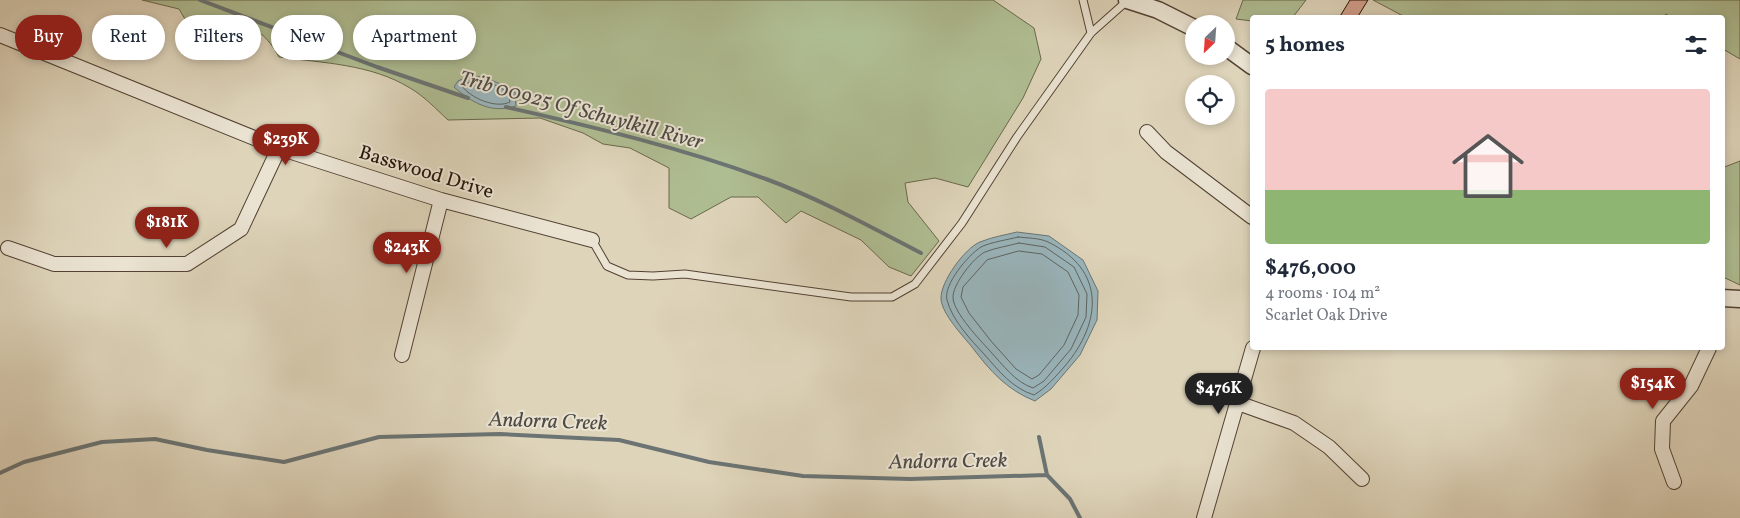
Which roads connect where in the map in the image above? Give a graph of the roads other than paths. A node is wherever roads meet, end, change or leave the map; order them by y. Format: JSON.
{"nodes":[{"id":1,"x":1083,"y":0,"type":"edge"},
{"id":2,"x":1127,"y":0,"type":"edge"},
{"id":3,"x":1185,"y":24,"type":"edge"},
{"id":4,"x":1091,"y":33,"type":"junction"},
{"id":5,"x":0,"y":35,"type":"edge"},
{"id":6,"x":1235,"y":54,"type":"edge"},
{"id":7,"x":1250,"y":65,"type":"edge"},
{"id":8,"x":1147,"y":132,"type":"dead end"},
{"id":9,"x":279,"y":148,"type":"junction"},
{"id":10,"x":441,"y":200,"type":"junction"},
{"id":11,"x":1250,"y":215,"type":"edge"},
{"id":12,"x":592,"y":240,"type":"joint"},
{"id":13,"x":8,"y":248,"type":"dead end"},
{"id":14,"x":1725,"y":298,"type":"edge"},
{"id":15,"x":1740,"y":299,"type":"edge"},
{"id":16,"x":1252,"y":350,"type":"edge"},
{"id":17,"x":1708,"y":350,"type":"edge"},
{"id":18,"x":402,"y":355,"type":"dead end"},
{"id":19,"x":1238,"y":403,"type":"junction"},
{"id":20,"x":1362,"y":479,"type":"dead end"},
{"id":21,"x":1674,"y":482,"type":"dead end"},
{"id":22,"x":1204,"y":518,"type":"edge"}],
"edges":[{"from":1,"to":4,"type":"lane"},
{"from":2,"to":3,"type":"street"},
{"from":2,"to":4,"type":"lane"},
{"from":4,"to":12,"type":"lane"},
{"from":5,"to":9,"type":"street","name":"Basswood Drive"},
{"from":6,"to":7,"type":"street"},
{"from":8,"to":11,"type":"street"},
{"from":9,"to":10,"type":"street","name":"Basswood Drive"},
{"from":9,"to":13,"type":"street"},
{"from":10,"to":12,"type":"street","name":"Basswood Drive"},
{"from":10,"to":18,"type":"street"},
{"from":14,"to":15,"type":"street"},
{"from":16,"to":19,"type":"street"},
{"from":17,"to":21,"type":"street"},
{"from":19,"to":20,"type":"street"},
{"from":19,"to":22,"type":"street"}]}
